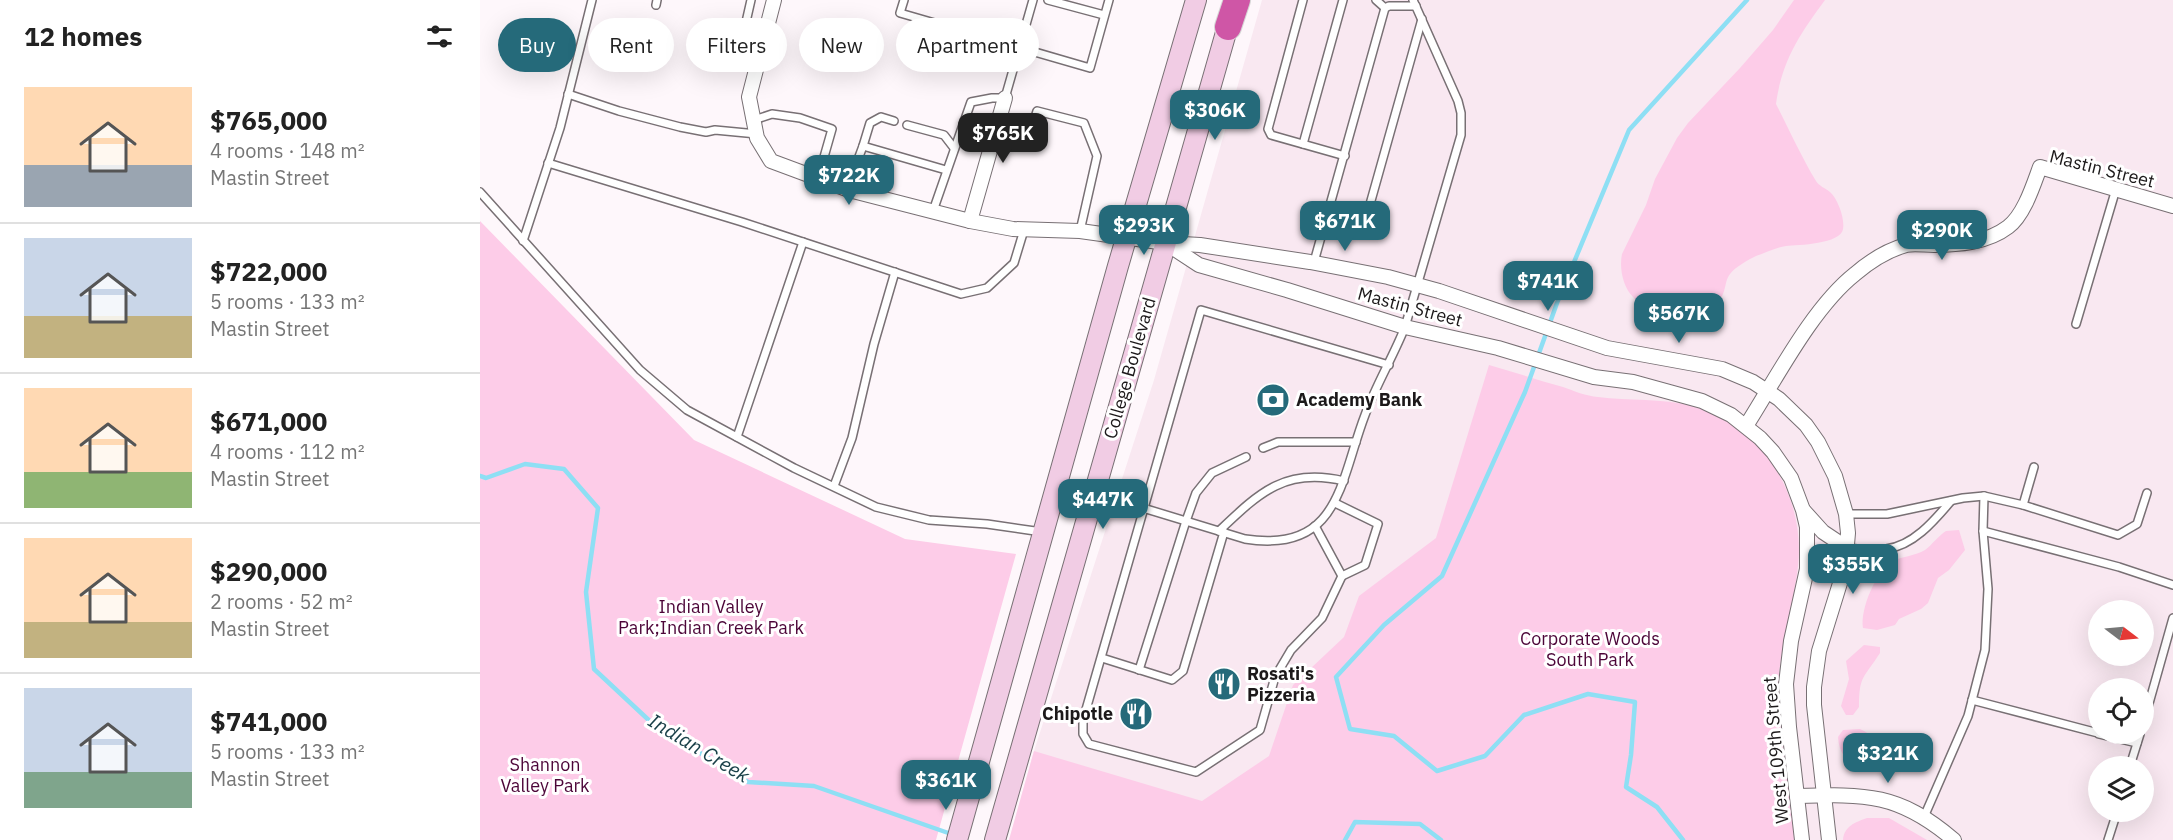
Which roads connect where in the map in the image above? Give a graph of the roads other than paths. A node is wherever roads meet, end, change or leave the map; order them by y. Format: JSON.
{"nodes":[{"id":1,"x":592,"y":0,"type":"edge"},
{"id":2,"x":752,"y":0,"type":"edge"},
{"id":3,"x":774,"y":0,"type":"edge"},
{"id":4,"x":904,"y":0,"type":"edge"},
{"id":5,"x":1033,"y":0,"type":"edge"},
{"id":6,"x":1048,"y":0,"type":"edge"},
{"id":7,"x":1109,"y":0,"type":"edge"},
{"id":8,"x":1196,"y":0,"type":"edge"},
{"id":9,"x":1236,"y":0,"type":"edge"},
{"id":10,"x":1303,"y":0,"type":"edge"},
{"id":11,"x":1343,"y":0,"type":"edge"},
{"id":12,"x":1376,"y":0,"type":"edge"},
{"id":13,"x":1415,"y":3,"type":"edge"},
{"id":14,"x":1385,"y":8,"type":"junction"},
{"id":15,"x":1104,"y":15,"type":"junction"},
{"id":16,"x":747,"y":18,"type":"edge"},
{"id":17,"x":769,"y":18,"type":"edge"},
{"id":18,"x":917,"y":18,"type":"edge"},
{"id":19,"x":1028,"y":18,"type":"edge"},
{"id":20,"x":1422,"y":19,"type":"junction"},
{"id":21,"x":1228,"y":27,"type":"joint"},
{"id":22,"x":1039,"y":54,"type":"edge"},
{"id":23,"x":755,"y":72,"type":"edge"},
{"id":24,"x":1012,"y":72,"type":"edge"},
{"id":25,"x":568,"y":94,"type":"junction"},
{"id":26,"x":1005,"y":98,"type":"junction"},
{"id":27,"x":999,"y":118,"type":"junction"},
{"id":28,"x":754,"y":120,"type":"junction"},
{"id":29,"x":894,"y":121,"type":"dead end"},
{"id":30,"x":907,"y":125,"type":"dead end"},
{"id":31,"x":757,"y":134,"type":"junction"},
{"id":32,"x":1303,"y":144,"type":"junction"},
{"id":33,"x":862,"y":146,"type":"junction"},
{"id":34,"x":954,"y":148,"type":"junction"},
{"id":35,"x":1345,"y":156,"type":"junction"},
{"id":36,"x":548,"y":163,"type":"junction"},
{"id":37,"x":946,"y":171,"type":"junction"},
{"id":38,"x":818,"y":178,"type":"junction"},
{"id":39,"x":847,"y":189,"type":"junction"},
{"id":40,"x":2116,"y":189,"type":"junction"},
{"id":41,"x":480,"y":192,"type":"edge"},
{"id":42,"x":2173,"y":206,"type":"edge"},
{"id":43,"x":933,"y":211,"type":"junction"},
{"id":44,"x":1327,"y":220,"type":"junction"},
{"id":45,"x":970,"y":221,"type":"junction"},
{"id":46,"x":1024,"y":229,"type":"junction"},
{"id":47,"x":1080,"y":231,"type":"junction"},
{"id":48,"x":1126,"y":238,"type":"junction"},
{"id":49,"x":523,"y":241,"type":"junction"},
{"id":50,"x":803,"y":242,"type":"junction"},
{"id":51,"x":1166,"y":243,"type":"junction"},
{"id":52,"x":1314,"y":262,"type":"junction"},
{"id":53,"x":895,"y":272,"type":"junction"},
{"id":54,"x":1417,"y":284,"type":"junction"},
{"id":55,"x":2076,"y":324,"type":"dead end"},
{"id":56,"x":1405,"y":327,"type":"junction"},
{"id":57,"x":1389,"y":365,"type":"junction"},
{"id":58,"x":1768,"y":392,"type":"junction"},
{"id":59,"x":1746,"y":426,"type":"junction"},
{"id":60,"x":737,"y":437,"type":"junction"},
{"id":61,"x":1356,"y":442,"type":"junction"},
{"id":62,"x":1263,"y":448,"type":"dead end"},
{"id":63,"x":1246,"y":457,"type":"dead end"},
{"id":64,"x":2034,"y":466,"type":"dead end"},
{"id":65,"x":1344,"y":481,"type":"junction"},
{"id":66,"x":834,"y":486,"type":"junction"},
{"id":67,"x":1094,"y":493,"type":"junction"},
{"id":68,"x":2147,"y":493,"type":"dead end"},
{"id":69,"x":1984,"y":496,"type":"junction"},
{"id":70,"x":1951,"y":501,"type":"junction"},
{"id":71,"x":1335,"y":503,"type":"junction"},
{"id":72,"x":2023,"y":505,"type":"junction"},
{"id":73,"x":1144,"y":508,"type":"junction"},
{"id":74,"x":1803,"y":510,"type":"junction"},
{"id":75,"x":1846,"y":514,"type":"junction"},
{"id":76,"x":1186,"y":521,"type":"junction"},
{"id":77,"x":1315,"y":526,"type":"junction"},
{"id":78,"x":1983,"y":531,"type":"junction"},
{"id":79,"x":1221,"y":532,"type":"junction"},
{"id":80,"x":1044,"y":533,"type":"junction"},
{"id":81,"x":1847,"y":548,"type":"junction"},
{"id":82,"x":1342,"y":576,"type":"junction"},
{"id":83,"x":2173,"y":585,"type":"edge"},
{"id":84,"x":2173,"y":618,"type":"edge"},
{"id":85,"x":1102,"y":658,"type":"junction"},
{"id":86,"x":1139,"y":670,"type":"junction"},
{"id":87,"x":2154,"y":685,"type":"edge"},
{"id":88,"x":1972,"y":700,"type":"junction"},
{"id":89,"x":2088,"y":730,"type":"edge"},
{"id":90,"x":1824,"y":795,"type":"junction"},
{"id":91,"x":1797,"y":796,"type":"junction"},
{"id":92,"x":1924,"y":817,"type":"junction"},
{"id":93,"x":2114,"y":822,"type":"edge"},
{"id":94,"x":957,"y":840,"type":"edge"},
{"id":95,"x":995,"y":840,"type":"edge"},
{"id":96,"x":1802,"y":840,"type":"edge"},
{"id":97,"x":1829,"y":840,"type":"edge"},
{"id":98,"x":1954,"y":840,"type":"edge"},
{"id":99,"x":2108,"y":840,"type":"edge"}],
"edges":[{"from":1,"to":25,"type":"lane"},
{"from":2,"to":16,"type":"lane"},
{"from":3,"to":17,"type":"street","name":"Mastin Street"},
{"from":4,"to":18,"type":"lane"},
{"from":5,"to":19,"type":"lane"},
{"from":6,"to":15,"type":"lane"},
{"from":7,"to":15,"type":"lane"},
{"from":8,"to":48,"type":"main road"},
{"from":9,"to":21,"type":"highway"},
{"from":10,"to":32,"type":"lane"},
{"from":11,"to":32,"type":"lane"},
{"from":12,"to":14,"type":"lane"},
{"from":13,"to":14,"type":"lane"},
{"from":13,"to":20,"type":"lane"},
{"from":14,"to":35,"type":"lane"},
{"from":15,"to":22,"type":"lane"},
{"from":20,"to":44,"type":"lane"},
{"from":20,"to":54,"type":"lane"},
{"from":21,"to":51,"type":"main road","name":"College Boulevard"},
{"from":23,"to":28,"type":"street","name":"Mastin Street"},
{"from":24,"to":26,"type":"lane"},
{"from":25,"to":31,"type":"lane"},
{"from":25,"to":36,"type":"lane"},
{"from":26,"to":27,"type":"street"},
{"from":26,"to":34,"type":"lane"},
{"from":27,"to":45,"type":"street"},
{"from":27,"to":47,"type":"lane"},
{"from":28,"to":31,"type":"street","name":"Mastin Street"},
{"from":28,"to":38,"type":"lane"},
{"from":29,"to":33,"type":"lane"},
{"from":30,"to":34,"type":"lane"},
{"from":31,"to":38,"type":"street","name":"Mastin Street"},
{"from":32,"to":35,"type":"lane"},
{"from":33,"to":37,"type":"lane"},
{"from":33,"to":39,"type":"lane"},
{"from":34,"to":37,"type":"lane"},
{"from":35,"to":44,"type":"lane"},
{"from":36,"to":49,"type":"lane"},
{"from":36,"to":50,"type":"lane"},
{"from":37,"to":43,"type":"lane"},
{"from":38,"to":39,"type":"street","name":"Mastin Street"},
{"from":39,"to":43,"type":"street","name":"Mastin Street"},
{"from":40,"to":42,"type":"street","name":"Mastin Street"},
{"from":40,"to":55,"type":"lane"},
{"from":40,"to":58,"type":"street","name":"Mastin Street"},
{"from":41,"to":49,"type":"lane"},
{"from":43,"to":45,"type":"street","name":"Mastin Street"},
{"from":44,"to":52,"type":"lane"},
{"from":45,"to":46,"type":"street","name":"Mastin Street"},
{"from":46,"to":47,"type":"street","name":"Mastin Street"},
{"from":46,"to":53,"type":"lane"},
{"from":47,"to":48,"type":"street","name":"Mastin Street"},
{"from":48,"to":51,"type":"street","name":"Mastin Street"},
{"from":48,"to":80,"type":"main road"},
{"from":49,"to":60,"type":"lane"},
{"from":50,"to":53,"type":"lane"},
{"from":50,"to":60,"type":"lane"},
{"from":51,"to":52,"type":"street","name":"Mastin Street"},
{"from":51,"to":56,"type":"street","name":"Mastin Street"},
{"from":51,"to":67,"type":"main road","name":"College Boulevard"},
{"from":52,"to":54,"type":"street","name":"Mastin Street"},
{"from":53,"to":66,"type":"lane"},
{"from":54,"to":56,"type":"lane"},
{"from":54,"to":58,"type":"street","name":"Mastin Street"},
{"from":56,"to":57,"type":"lane"},
{"from":56,"to":59,"type":"street","name":"Mastin Street"},
{"from":57,"to":61,"type":"lane"},
{"from":57,"to":73,"type":"lane"},
{"from":58,"to":59,"type":"street","name":"Mastin Street"},
{"from":58,"to":75,"type":"street"},
{"from":59,"to":74,"type":"street","name":"West 109th Street"},
{"from":60,"to":66,"type":"lane"},
{"from":61,"to":62,"type":"lane"},
{"from":61,"to":65,"type":"lane"},
{"from":63,"to":76,"type":"lane"},
{"from":64,"to":72,"type":"lane"},
{"from":65,"to":71,"type":"lane"},
{"from":65,"to":79,"type":"lane"},
{"from":66,"to":80,"type":"lane"},
{"from":67,"to":73,"type":"lane"},
{"from":67,"to":95,"type":"main road","name":"College Boulevard"},
{"from":68,"to":72,"type":"lane"},
{"from":69,"to":70,"type":"lane"},
{"from":69,"to":72,"type":"lane"},
{"from":69,"to":78,"type":"lane"},
{"from":70,"to":75,"type":"lane"},
{"from":70,"to":81,"type":"lane"},
{"from":71,"to":77,"type":"lane"},
{"from":71,"to":82,"type":"lane"},
{"from":73,"to":76,"type":"lane"},
{"from":73,"to":85,"type":"lane"},
{"from":74,"to":81,"type":"street"},
{"from":74,"to":91,"type":"street","name":"West 109th Street"},
{"from":75,"to":81,"type":"street"},
{"from":76,"to":79,"type":"lane"},
{"from":76,"to":86,"type":"lane"},
{"from":77,"to":79,"type":"lane"},
{"from":77,"to":82,"type":"lane"},
{"from":78,"to":83,"type":"lane"},
{"from":78,"to":88,"type":"lane"},
{"from":79,"to":86,"type":"lane"},
{"from":80,"to":94,"type":"main road"},
{"from":81,"to":90,"type":"street"},
{"from":82,"to":85,"type":"lane"},
{"from":84,"to":87,"type":"lane"},
{"from":85,"to":86,"type":"lane"},
{"from":88,"to":89,"type":"lane"},
{"from":88,"to":92,"type":"lane"},
{"from":90,"to":91,"type":"street"},
{"from":90,"to":92,"type":"street"},
{"from":90,"to":97,"type":"street"},
{"from":91,"to":96,"type":"street","name":"West 109th Street"},
{"from":92,"to":98,"type":"street"},
{"from":93,"to":99,"type":"lane"}]}
